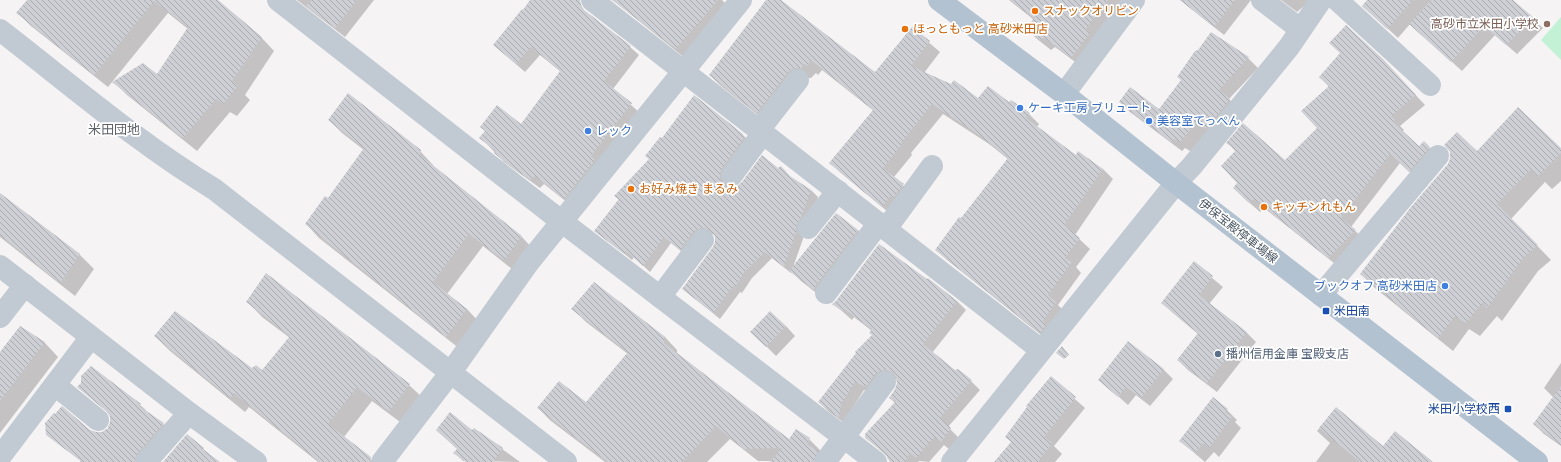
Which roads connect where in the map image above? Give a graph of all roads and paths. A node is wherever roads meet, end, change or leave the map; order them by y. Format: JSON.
{"nodes":[{"id":1,"x":592,"y":0,"type":"edge"},
{"id":2,"x":741,"y":0,"type":"edge"},
{"id":3,"x":939,"y":0,"type":"edge"},
{"id":4,"x":1134,"y":0,"type":"edge"},
{"id":5,"x":1262,"y":0,"type":"edge"},
{"id":6,"x":1321,"y":0,"type":"edge"},
{"id":7,"x":1337,"y":0,"type":"edge"},
{"id":8,"x":287,"y":3,"type":"edge"},
{"id":9,"x":1300,"y":29,"type":"junction"},
{"id":10,"x":0,"y":30,"type":"edge"},
{"id":11,"x":684,"y":71,"type":"junction"},
{"id":12,"x":798,"y":80,"type":"dead end"},
{"id":13,"x":1430,"y":85,"type":"dead end"},
{"id":14,"x":1064,"y":94,"type":"junction"},
{"id":15,"x":761,"y":131,"type":"junction"},
{"id":16,"x":1438,"y":156,"type":"dead end"},
{"id":17,"x":932,"y":166,"type":"dead end"},
{"id":18,"x":732,"y":175,"type":"dead end"},
{"id":19,"x":1176,"y":183,"type":"junction"},
{"id":20,"x":838,"y":191,"type":"junction"},
{"id":21,"x":561,"y":221,"type":"junction"},
{"id":22,"x":883,"y":226,"type":"junction"},
{"id":23,"x":808,"y":228,"type":"dead end"},
{"id":24,"x":703,"y":240,"type":"dead end"},
{"id":25,"x":0,"y":266,"type":"edge"},
{"id":26,"x":25,"y":285,"type":"junction"},
{"id":27,"x":826,"y":293,"type":"dead end"},
{"id":28,"x":1321,"y":295,"type":"junction"},
{"id":29,"x":660,"y":297,"type":"junction"},
{"id":30,"x":0,"y":317,"type":"edge"},
{"id":31,"x":91,"y":337,"type":"junction"},
{"id":32,"x":1041,"y":350,"type":"junction"},
{"id":33,"x":451,"y":372,"type":"junction"},
{"id":34,"x":885,"y":382,"type":"dead end"},
{"id":35,"x":55,"y":385,"type":"junction"},
{"id":36,"x":189,"y":413,"type":"junction"},
{"id":37,"x":98,"y":420,"type":"dead end"},
{"id":38,"x":844,"y":438,"type":"junction"},
{"id":39,"x":0,"y":458,"type":"edge"},
{"id":40,"x":1530,"y":460,"type":"edge"},
{"id":41,"x":146,"y":462,"type":"edge"},
{"id":42,"x":256,"y":462,"type":"edge"},
{"id":43,"x":382,"y":462,"type":"edge"},
{"id":44,"x":566,"y":462,"type":"edge"},
{"id":45,"x":825,"y":462,"type":"edge"},
{"id":46,"x":876,"y":462,"type":"edge"},
{"id":47,"x":952,"y":462,"type":"edge"}],
"edges":[{"from":1,"to":11,"type":"street"},
{"from":2,"to":11,"type":"street"},
{"from":3,"to":14,"type":"main road","name":"伊保宝殿停車場線"},
{"from":4,"to":14,"type":"street"},
{"from":5,"to":9,"type":"street"},
{"from":6,"to":9,"type":"street"},
{"from":7,"to":13,"type":"street"},
{"from":8,"to":21,"type":"street"},
{"from":9,"to":19,"type":"street"},
{"from":10,"to":33,"type":"street"},
{"from":11,"to":15,"type":"street"},
{"from":11,"to":21,"type":"street"},
{"from":12,"to":15,"type":"street"},
{"from":14,"to":19,"type":"main road","name":"伊保宝殿停車場線"},
{"from":15,"to":18,"type":"street"},
{"from":15,"to":20,"type":"street"},
{"from":16,"to":28,"type":"street"},
{"from":17,"to":22,"type":"street"},
{"from":19,"to":28,"type":"main road","name":"伊保宝殿停車場線"},
{"from":19,"to":32,"type":"street"},
{"from":20,"to":22,"type":"street"},
{"from":20,"to":23,"type":"street"},
{"from":21,"to":29,"type":"street"},
{"from":21,"to":33,"type":"street"},
{"from":22,"to":27,"type":"street"},
{"from":22,"to":32,"type":"street"},
{"from":24,"to":29,"type":"street"},
{"from":25,"to":26,"type":"street"},
{"from":26,"to":30,"type":"street"},
{"from":26,"to":31,"type":"street"},
{"from":28,"to":40,"type":"main road","name":"伊保宝殿停車場線"},
{"from":29,"to":38,"type":"street"},
{"from":31,"to":35,"type":"street"},
{"from":31,"to":36,"type":"street"},
{"from":32,"to":47,"type":"street"},
{"from":33,"to":43,"type":"street"},
{"from":33,"to":44,"type":"street"},
{"from":34,"to":38,"type":"street"},
{"from":35,"to":37,"type":"street"},
{"from":35,"to":39,"type":"street"},
{"from":36,"to":41,"type":"street"},
{"from":36,"to":42,"type":"street"},
{"from":38,"to":45,"type":"street"},
{"from":38,"to":46,"type":"street"}]}
